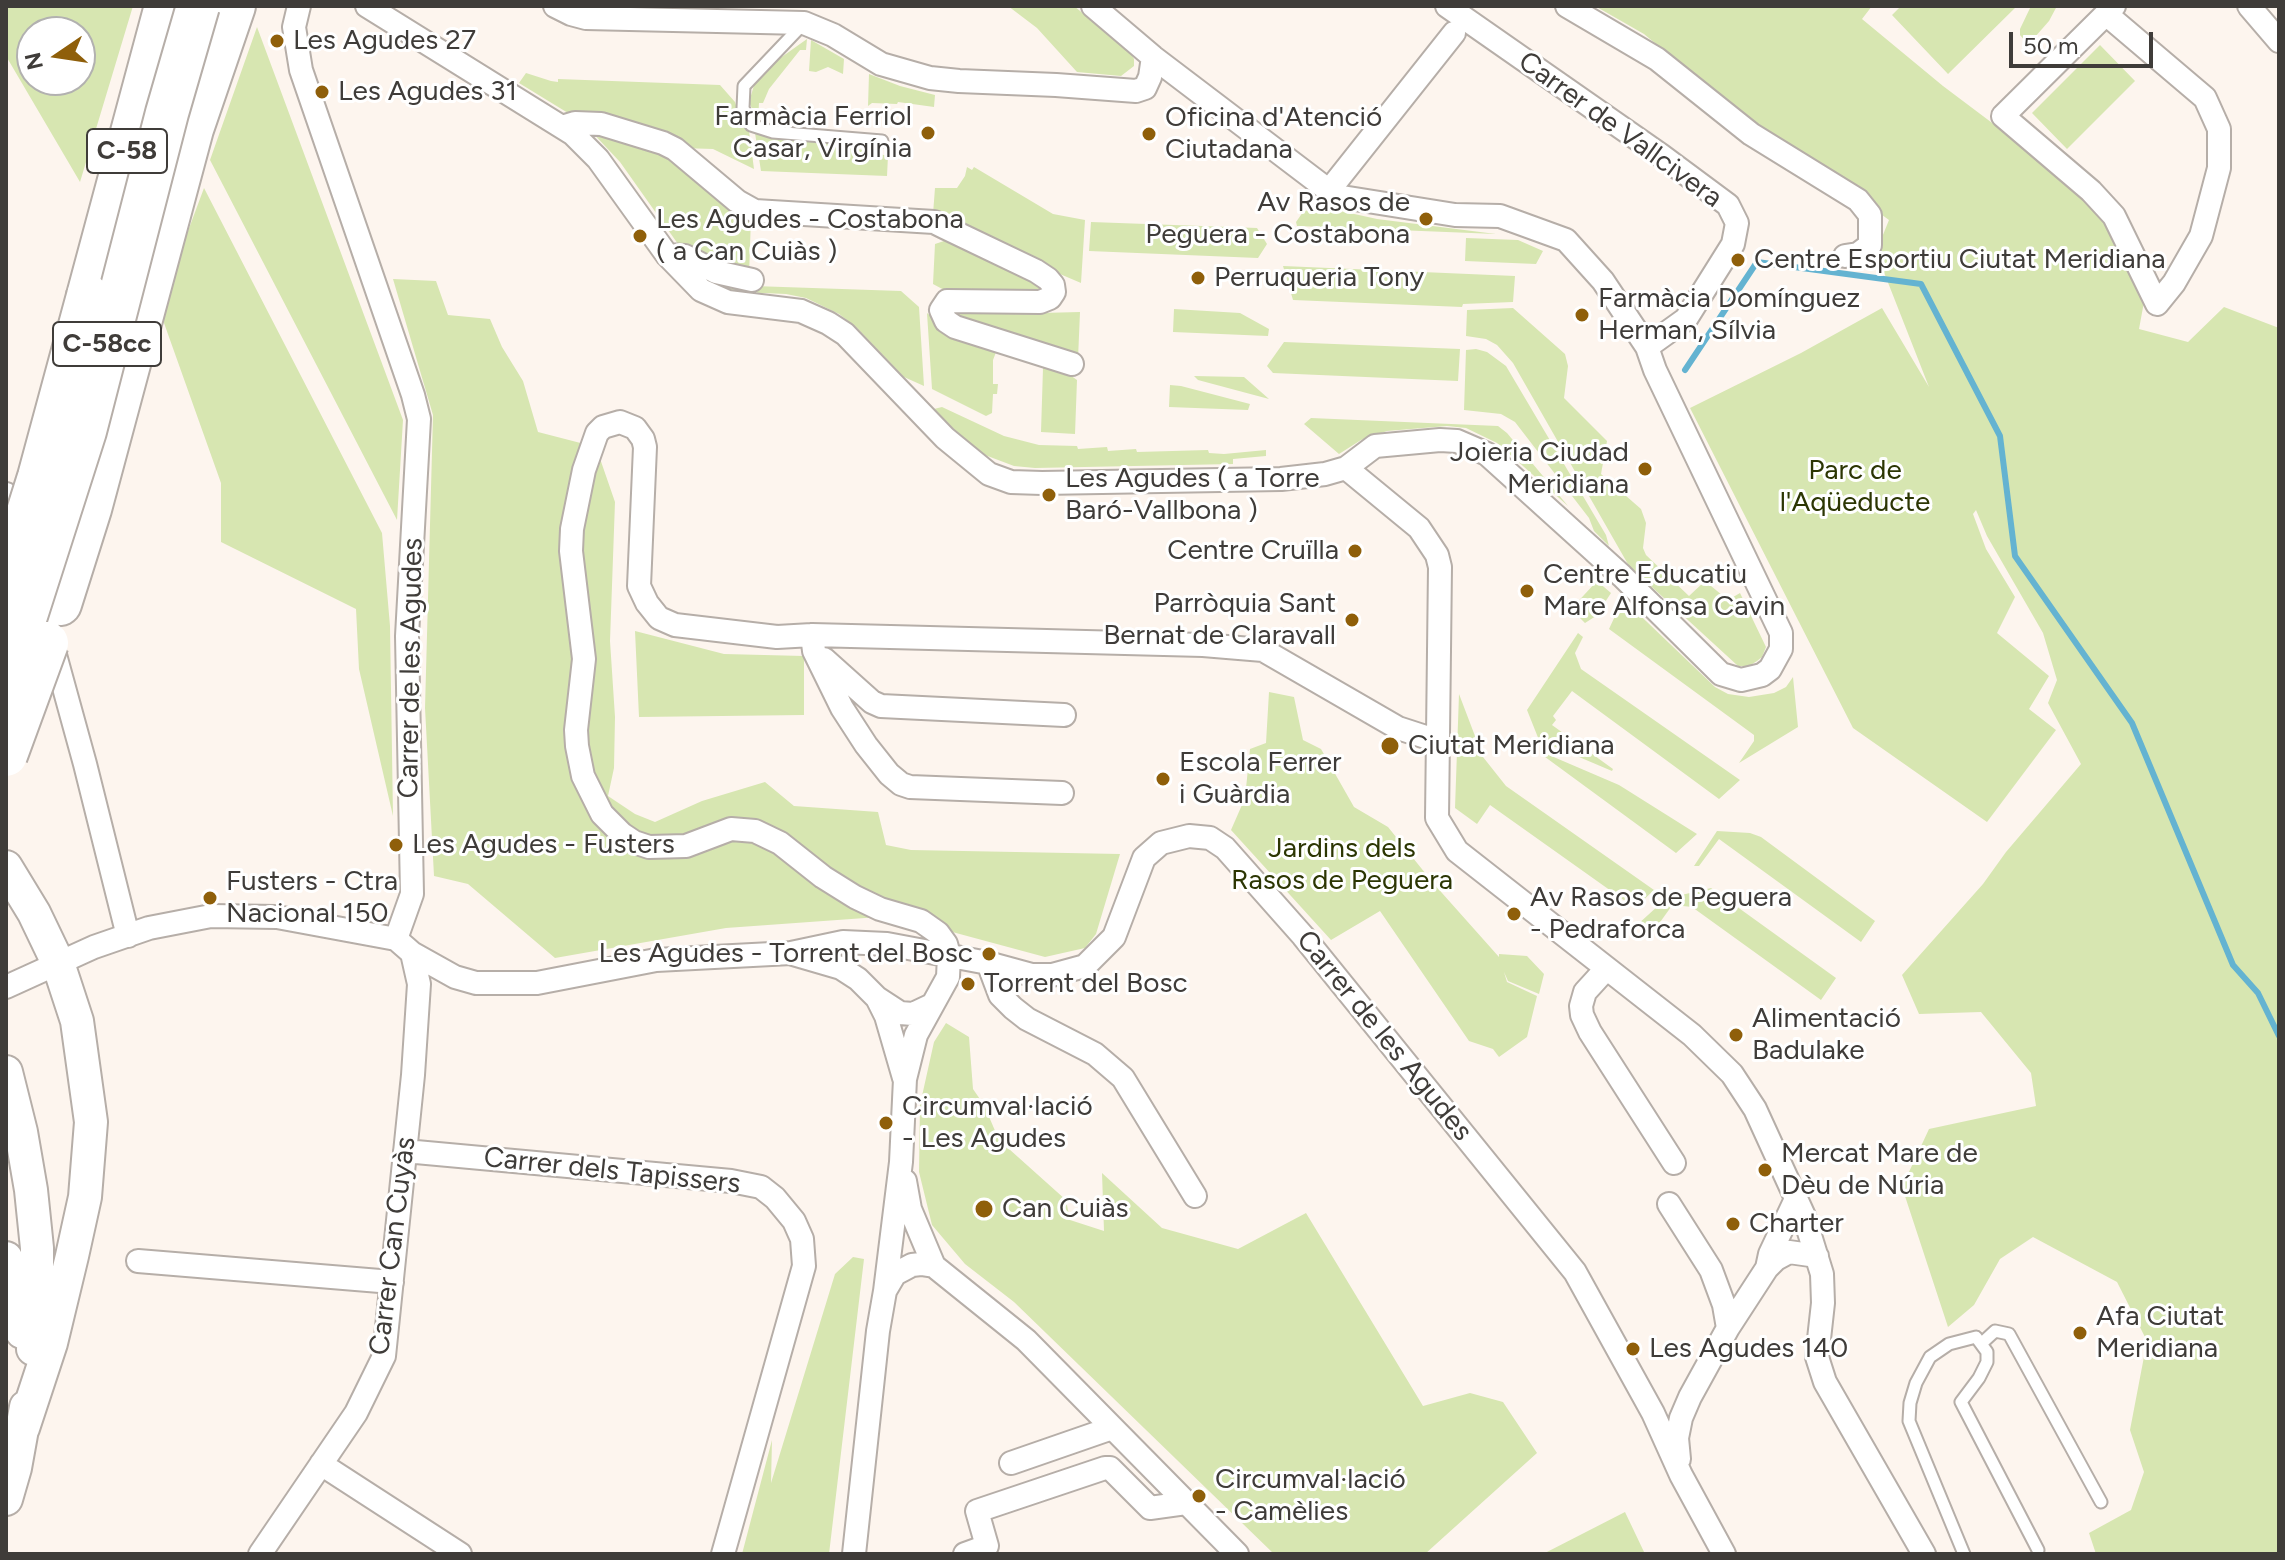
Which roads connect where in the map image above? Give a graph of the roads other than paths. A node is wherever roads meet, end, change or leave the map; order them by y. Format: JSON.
{"nodes":[{"id":1,"x":166,"y":6,"type":"edge"},
{"id":2,"x":198,"y":6,"type":"edge"},
{"id":3,"x":234,"y":6,"type":"edge"},
{"id":4,"x":299,"y":6,"type":"edge"},
{"id":5,"x":367,"y":6,"type":"edge"},
{"id":6,"x":555,"y":6,"type":"edge"},
{"id":7,"x":1093,"y":6,"type":"edge"},
{"id":8,"x":1447,"y":6,"type":"edge"},
{"id":9,"x":1567,"y":6,"type":"edge"},
{"id":10,"x":2249,"y":6,"type":"edge"},
{"id":11,"x":2110,"y":10,"type":"edge"},
{"id":12,"x":804,"y":23,"type":"junction"},
{"id":13,"x":1454,"y":33,"type":"dead end"},
{"id":14,"x":2279,"y":41,"type":"edge"},
{"id":15,"x":1153,"y":57,"type":"junction"},
{"id":16,"x":562,"y":127,"type":"junction"},
{"id":17,"x":882,"y":141,"type":"dead end"},
{"id":18,"x":1335,"y":183,"type":"dead end"},
{"id":19,"x":667,"y":255,"type":"junction"},
{"id":20,"x":1845,"y":256,"type":"dead end"},
{"id":21,"x":752,"y":280,"type":"dead end"},
{"id":22,"x":1647,"y":347,"type":"junction"},
{"id":23,"x":1072,"y":364,"type":"dead end"},
{"id":24,"x":1346,"y":468,"type":"junction"},
{"id":25,"x":6,"y":494,"type":"edge"},
{"id":26,"x":6,"y":582,"type":"edge"},
{"id":27,"x":813,"y":643,"type":"junction"},
{"id":28,"x":6,"y":678,"type":"edge"},
{"id":29,"x":1064,"y":715,"type":"dead end"},
{"id":30,"x":1438,"y":741,"type":"junction"},
{"id":31,"x":6,"y":755,"type":"edge"},
{"id":32,"x":1062,"y":793,"type":"dead end"},
{"id":33,"x":6,"y":867,"type":"edge"},
{"id":34,"x":128,"y":936,"type":"junction"},
{"id":35,"x":404,"y":946,"type":"junction"},
{"id":36,"x":791,"y":953,"type":"junction"},
{"id":37,"x":949,"y":955,"type":"junction"},
{"id":38,"x":58,"y":963,"type":"junction"},
{"id":39,"x":988,"y":963,"type":"junction"},
{"id":40,"x":1606,"y":969,"type":"junction"},
{"id":41,"x":6,"y":987,"type":"edge"},
{"id":42,"x":877,"y":998,"type":"junction"},
{"id":43,"x":932,"y":1005,"type":"junction"},
{"id":44,"x":6,"y":1072,"type":"edge"},
{"id":45,"x":905,"y":1079,"type":"junction"},
{"id":46,"x":405,"y":1151,"type":"junction"},
{"id":47,"x":901,"y":1162,"type":"junction"},
{"id":48,"x":1674,"y":1163,"type":"dead end"},
{"id":49,"x":1195,"y":1196,"type":"dead end"},
{"id":50,"x":1796,"y":1199,"type":"junction"},
{"id":51,"x":1669,"y":1204,"type":"dead end"},
{"id":52,"x":1817,"y":1256,"type":"junction"},
{"id":53,"x":6,"y":1258,"type":"edge"},
{"id":54,"x":138,"y":1261,"type":"dead end"},
{"id":55,"x":934,"y":1266,"type":"junction"},
{"id":56,"x":1767,"y":1268,"type":"junction"},
{"id":57,"x":392,"y":1282,"type":"junction"},
{"id":58,"x":885,"y":1291,"type":"junction"},
{"id":59,"x":1728,"y":1328,"type":"junction"},
{"id":60,"x":1982,"y":1343,"type":"junction"},
{"id":61,"x":30,"y":1376,"type":"junction"},
{"id":62,"x":1690,"y":1397,"type":"junction"},
{"id":63,"x":1653,"y":1413,"type":"junction"},
{"id":64,"x":23,"y":1428,"type":"junction"},
{"id":65,"x":1112,"y":1428,"type":"junction"},
{"id":66,"x":1011,"y":1463,"type":"dead end"},
{"id":67,"x":321,"y":1464,"type":"junction"},
{"id":68,"x":1681,"y":1475,"type":"junction"},
{"id":69,"x":6,"y":1499,"type":"edge"},
{"id":70,"x":2101,"y":1502,"type":"dead end"},
{"id":71,"x":1186,"y":1503,"type":"junction"},
{"id":72,"x":2038,"y":1550,"type":"dead end"},
{"id":73,"x":260,"y":1554,"type":"edge"},
{"id":74,"x":460,"y":1554,"type":"edge"},
{"id":75,"x":723,"y":1554,"type":"edge"},
{"id":76,"x":854,"y":1554,"type":"edge"},
{"id":77,"x":965,"y":1554,"type":"edge"},
{"id":78,"x":1237,"y":1554,"type":"edge"},
{"id":79,"x":1724,"y":1554,"type":"edge"},
{"id":80,"x":1924,"y":1554,"type":"edge"},
{"id":81,"x":1964,"y":1554,"type":"edge"}],
"edges":[{"from":1,"to":26,"type":"highway","number":"C-58","bridge":true},
{"from":2,"to":28,"type":"highway","number":"C-58cc","bridge":true},
{"from":3,"to":31,"type":"highway","number":"C-58","bridge":true},
{"from":4,"to":35,"type":"street","name":"Carrer de les Agudes"},
{"from":5,"to":16,"type":"street"},
{"from":6,"to":12,"type":"street"},
{"from":7,"to":15,"type":"street"},
{"from":8,"to":22,"type":"street","name":"Carrer de Vallcivera"},
{"from":9,"to":20,"type":"street"},
{"from":10,"to":14,"type":"street"},
{"from":11,"to":11,"type":"street"},
{"from":12,"to":15,"type":"street"},
{"from":12,"to":17,"type":"lane"},
{"from":13,"to":18,"type":"street"},
{"from":15,"to":22,"type":"street"},
{"from":16,"to":19,"type":"street"},
{"from":16,"to":23,"type":"street"},
{"from":19,"to":21,"type":"street"},
{"from":19,"to":24,"type":"street"},
{"from":22,"to":24,"type":"street"},
{"from":24,"to":30,"type":"street"},
{"from":25,"to":34,"type":"street"},
{"from":27,"to":29,"type":"street"},
{"from":27,"to":30,"type":"street"},
{"from":27,"to":32,"type":"street"},
{"from":27,"to":37,"type":"street"},
{"from":30,"to":40,"type":"street"},
{"from":33,"to":38,"type":"main road"},
{"from":34,"to":35,"type":"street"},
{"from":34,"to":38,"type":"street"},
{"from":35,"to":36,"type":"street","name":"Carrer de les Agudes"},
{"from":35,"to":46,"type":"street","name":"Carrer Can Cuyàs"},
{"from":36,"to":37,"type":"street","name":"Carrer de les Agudes"},
{"from":36,"to":42,"type":"street","name":"Carrer de les Agudes"},
{"from":37,"to":39,"type":"street","name":"Carrer de les Agudes"},
{"from":37,"to":43,"type":"street"},
{"from":38,"to":41,"type":"street"},
{"from":38,"to":64,"type":"main road"},
{"from":39,"to":49,"type":"street"},
{"from":39,"to":63,"type":"street","name":"Carrer de les Agudes"},
{"from":40,"to":48,"type":"street"},
{"from":40,"to":50,"type":"street"},
{"from":42,"to":43,"type":"street","name":"Carrer de les Agudes"},
{"from":42,"to":45,"type":"street","name":"Carrer de les Agudes"},
{"from":43,"to":45,"type":"street"},
{"from":44,"to":61,"type":"main road"},
{"from":45,"to":47,"type":"street"},
{"from":46,"to":57,"type":"street","name":"Carrer Can Cuyàs"},
{"from":46,"to":75,"type":"street","name":"Carrer dels Tapissers"},
{"from":47,"to":55,"type":"street"},
{"from":47,"to":58,"type":"street"},
{"from":50,"to":52,"type":"street"},
{"from":50,"to":56,"type":"street"},
{"from":51,"to":59,"type":"street"},
{"from":52,"to":56,"type":"street"},
{"from":52,"to":80,"type":"street"},
{"from":53,"to":61,"type":"main road"},
{"from":54,"to":57,"type":"street"},
{"from":55,"to":58,"type":"street"},
{"from":55,"to":65,"type":"street"},
{"from":56,"to":59,"type":"street"},
{"from":57,"to":67,"type":"street","name":"Carrer Can Cuyàs"},
{"from":58,"to":76,"type":"street"},
{"from":59,"to":62,"type":"street"},
{"from":60,"to":70,"type":"lane"},
{"from":60,"to":72,"type":"lane"},
{"from":60,"to":81,"type":"lane"},
{"from":61,"to":64,"type":"main road"},
{"from":62,"to":63,"type":"street"},
{"from":62,"to":68,"type":"street"},
{"from":63,"to":68,"type":"street","name":"Carrer de les Agudes"},
{"from":64,"to":69,"type":"main road"},
{"from":65,"to":66,"type":"street"},
{"from":65,"to":71,"type":"street"},
{"from":67,"to":73,"type":"street","name":"Carrer Can Cuyàs"},
{"from":67,"to":74,"type":"street"},
{"from":68,"to":79,"type":"street","name":"Carrer de les Agudes"},
{"from":71,"to":77,"type":"street"},
{"from":71,"to":78,"type":"street"}]}
